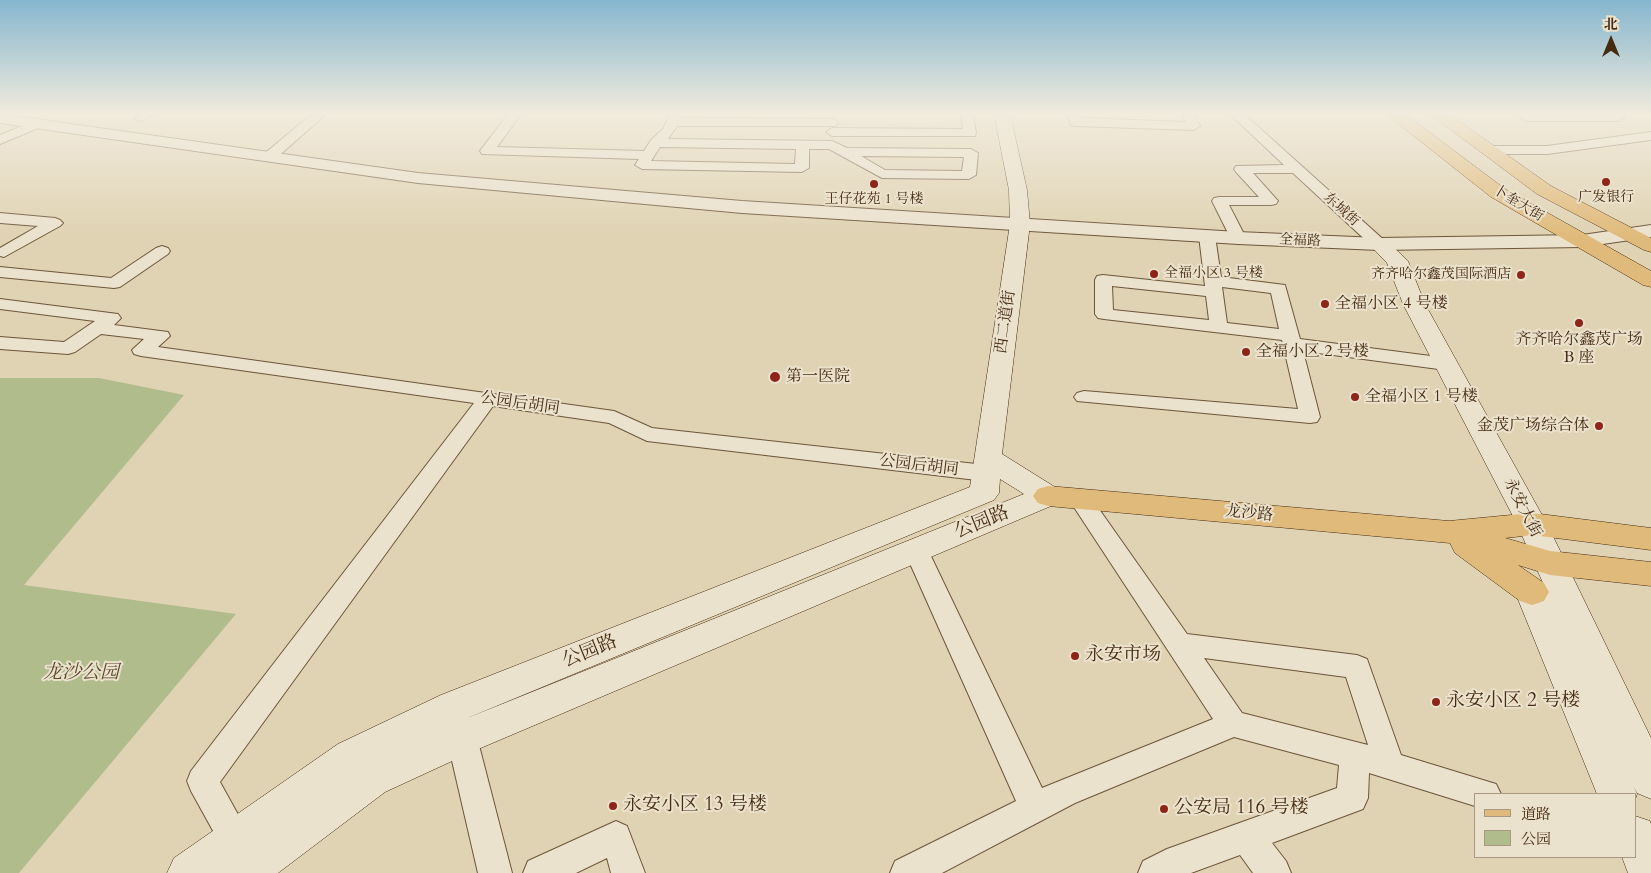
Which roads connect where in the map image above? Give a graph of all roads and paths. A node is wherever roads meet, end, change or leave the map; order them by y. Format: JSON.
{"nodes":[{"id":1,"x":255,"y":155,"type":"edge"},
{"id":2,"x":273,"y":155,"type":"edge"},
{"id":3,"x":648,"y":155,"type":"edge"},
{"id":4,"x":803,"y":155,"type":"edge"},
{"id":5,"x":850,"y":155,"type":"edge"},
{"id":6,"x":971,"y":155,"type":"edge"},
{"id":7,"x":1011,"y":155,"type":"edge"},
{"id":8,"x":1280,"y":155,"type":"edge"},
{"id":9,"x":1448,"y":155,"type":"edge"},
{"id":10,"x":1495,"y":155,"type":"edge"},
{"id":11,"x":270,"y":157,"type":"junction"},
{"id":12,"x":1296,"y":169,"type":"junction"},
{"id":13,"x":0,"y":218,"type":"edge"},
{"id":14,"x":1020,"y":224,"type":"junction"},
{"id":15,"x":1651,"y":231,"type":"edge"},
{"id":16,"x":1628,"y":234,"type":"junction"},
{"id":17,"x":1208,"y":236,"type":"junction"},
{"id":18,"x":1238,"y":238,"type":"junction"},
{"id":19,"x":1582,"y":241,"type":"junction"},
{"id":20,"x":1379,"y":244,"type":"junction"},
{"id":21,"x":1651,"y":246,"type":"edge"},
{"id":22,"x":162,"y":251,"type":"dead end"},
{"id":23,"x":1,"y":253,"type":"edge"},
{"id":24,"x":0,"y":272,"type":"edge"},
{"id":25,"x":1651,"y":280,"type":"edge"},
{"id":26,"x":1214,"y":286,"type":"junction"},
{"id":27,"x":0,"y":304,"type":"edge"},
{"id":28,"x":1219,"y":327,"type":"junction"},
{"id":29,"x":96,"y":328,"type":"junction"},
{"id":30,"x":1291,"y":340,"type":"junction"},
{"id":31,"x":0,"y":343,"type":"edge"},
{"id":32,"x":1446,"y":364,"type":"junction"},
{"id":33,"x":1084,"y":397,"type":"dead end"},
{"id":34,"x":487,"y":400,"type":"junction"},
{"id":35,"x":986,"y":466,"type":"junction"},
{"id":36,"x":1064,"y":497,"type":"junction"},
{"id":37,"x":1532,"y":524,"type":"junction"},
{"id":38,"x":1449,"y":532,"type":"junction"},
{"id":39,"x":1651,"y":539,"type":"edge"},
{"id":40,"x":916,"y":550,"type":"junction"},
{"id":41,"x":1651,"y":574,"type":"edge"},
{"id":42,"x":1541,"y":577,"type":"junction"},
{"id":43,"x":1178,"y":644,"type":"junction"},
{"id":44,"x":458,"y":722,"type":"junction"},
{"id":45,"x":1233,"y":724,"type":"junction"},
{"id":46,"x":1355,"y":755,"type":"junction"},
{"id":47,"x":1389,"y":765,"type":"junction"},
{"id":48,"x":1651,"y":780,"type":"edge"},
{"id":49,"x":1482,"y":793,"type":"edge"},
{"id":50,"x":1617,"y":793,"type":"edge"},
{"id":51,"x":1035,"y":808,"type":"junction"},
{"id":52,"x":1246,"y":836,"type":"junction"},
{"id":53,"x":243,"y":860,"type":"edge"},
{"id":54,"x":1157,"y":872,"type":"edge"},
{"id":55,"x":190,"y":873,"type":"edge"},
{"id":56,"x":495,"y":873,"type":"edge"},
{"id":57,"x":540,"y":873,"type":"edge"},
{"id":58,"x":628,"y":873,"type":"edge"},
{"id":59,"x":907,"y":873,"type":"edge"},
{"id":60,"x":1274,"y":873,"type":"edge"}],
"edges":[{"from":1,"to":11,"type":"street","name":"全福路"},
{"from":2,"to":11,"type":"street"},
{"from":3,"to":4,"type":"street"},
{"from":5,"to":6,"type":"street"},
{"from":7,"to":14,"type":"main road","name":"西二道街"},
{"from":8,"to":12,"type":"street","name":"东城街"},
{"from":9,"to":19,"type":"main road","name":"卜奎大街"},
{"from":10,"to":16,"type":"main road","name":"卜奎大街"},
{"from":11,"to":14,"type":"street","name":"全福路"},
{"from":12,"to":18,"type":"street"},
{"from":12,"to":20,"type":"street","name":"东城街"},
{"from":13,"to":23,"type":"street"},
{"from":14,"to":17,"type":"street","name":"全福路"},
{"from":14,"to":35,"type":"main road","name":"西二道街"},
{"from":15,"to":16,"type":"street","name":"全福路"},
{"from":16,"to":19,"type":"street","name":"全福路"},
{"from":16,"to":21,"type":"main road","name":"卜奎大街"},
{"from":17,"to":18,"type":"street","name":"全福路"},
{"from":17,"to":26,"type":"street"},
{"from":18,"to":20,"type":"street","name":"全福路"},
{"from":19,"to":20,"type":"street","name":"全福路"},
{"from":19,"to":25,"type":"main road","name":"卜奎大街"},
{"from":20,"to":32,"type":"main road","name":"永安大街"},
{"from":22,"to":24,"type":"street"},
{"from":26,"to":28,"type":"street"},
{"from":26,"to":28,"type":"street"},
{"from":26,"to":30,"type":"street"},
{"from":27,"to":29,"type":"street"},
{"from":28,"to":30,"type":"street"},
{"from":29,"to":31,"type":"street"},
{"from":29,"to":34,"type":"street","name":"公园后胡同"},
{"from":30,"to":32,"type":"street"},
{"from":30,"to":33,"type":"street"},
{"from":32,"to":37,"type":"main road","name":"永安大街"},
{"from":34,"to":35,"type":"street","name":"公园后胡同"},
{"from":34,"to":53,"type":"street"},
{"from":35,"to":36,"type":"main road"},
{"from":35,"to":44,"type":"main road","name":"公园路"},
{"from":36,"to":38,"type":"main road","name":"龙沙路"},
{"from":36,"to":40,"type":"main road","name":"公园路"},
{"from":36,"to":43,"type":"street"},
{"from":37,"to":38,"type":"main road","name":"龙沙路"},
{"from":37,"to":39,"type":"main road","name":"龙沙路"},
{"from":37,"to":42,"type":"main road","name":"永安大街"},
{"from":38,"to":42,"type":"main road"},
{"from":40,"to":44,"type":"main road","name":"公园路"},
{"from":40,"to":51,"type":"street"},
{"from":41,"to":42,"type":"main road"},
{"from":42,"to":48,"type":"main road","name":"永安大街"},
{"from":42,"to":50,"type":"main road","name":"永安大街"},
{"from":43,"to":45,"type":"street"},
{"from":43,"to":47,"type":"street"},
{"from":44,"to":53,"type":"main road","name":"公园路"},
{"from":44,"to":56,"type":"street"},
{"from":45,"to":46,"type":"street"},
{"from":45,"to":51,"type":"street"},
{"from":46,"to":47,"type":"street"},
{"from":46,"to":52,"type":"street"},
{"from":47,"to":49,"type":"street"},
{"from":51,"to":59,"type":"street"},
{"from":52,"to":54,"type":"street"},
{"from":52,"to":60,"type":"street"},
{"from":53,"to":55,"type":"main road","name":"公园路"},
{"from":57,"to":58,"type":"street"}]}
